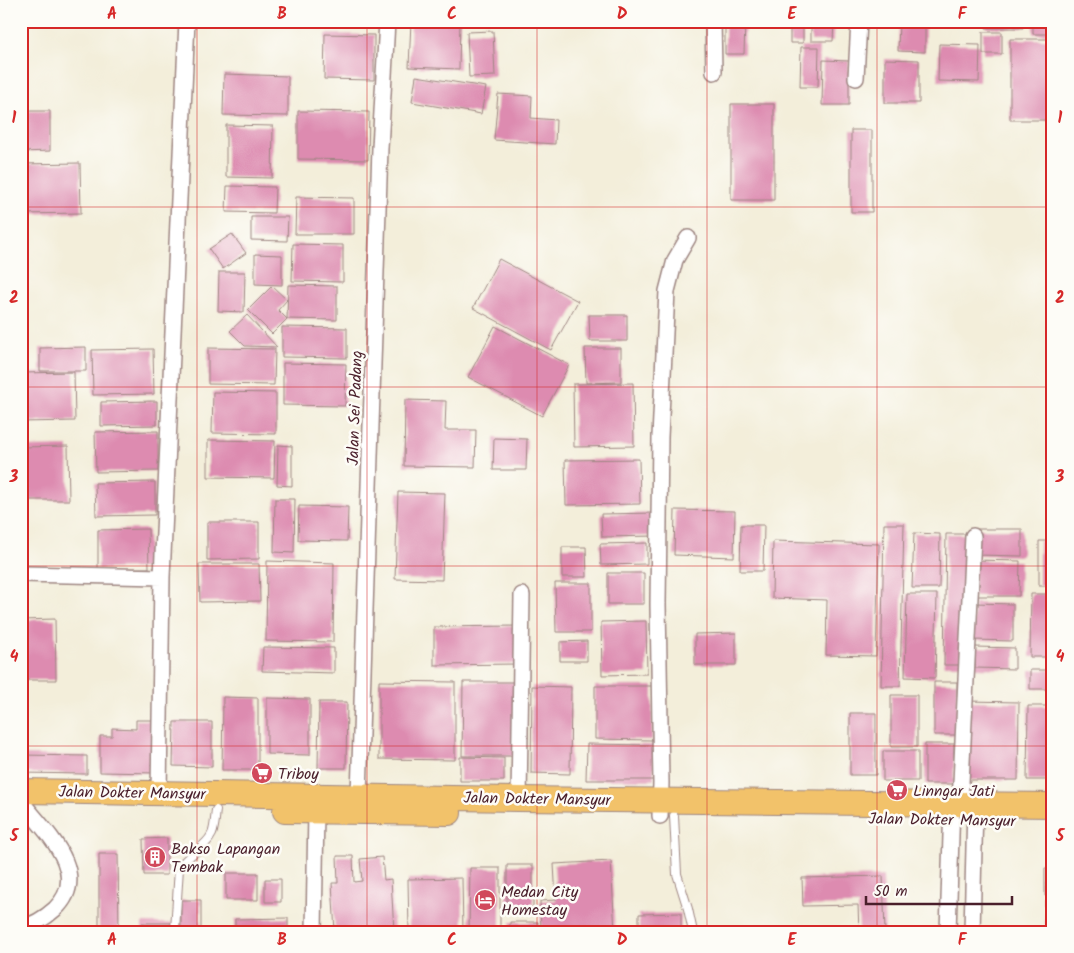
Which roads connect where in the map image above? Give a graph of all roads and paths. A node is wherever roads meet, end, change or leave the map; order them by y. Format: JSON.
{"nodes":[{"id":1,"x":187,"y":21,"type":"edge"},
{"id":2,"x":387,"y":21,"type":"edge"},
{"id":3,"x":713,"y":21,"type":"edge"},
{"id":4,"x":859,"y":21,"type":"edge"},
{"id":5,"x":714,"y":72,"type":"dead end"},
{"id":6,"x":856,"y":78,"type":"dead end"},
{"id":7,"x":688,"y":238,"type":"dead end"},
{"id":8,"x":973,"y":536,"type":"dead end"},
{"id":9,"x":21,"y":574,"type":"edge"},
{"id":10,"x":162,"y":577,"type":"junction"},
{"id":11,"x":522,"y":595,"type":"dead end"},
{"id":12,"x":159,"y":793,"type":"junction"},
{"id":13,"x":359,"y":795,"type":"junction"},
{"id":14,"x":518,"y":799,"type":"junction"},
{"id":15,"x":22,"y":801,"type":"edge"},
{"id":16,"x":1053,"y":805,"type":"edge"},
{"id":17,"x":216,"y":810,"type":"junction"},
{"id":18,"x":665,"y":810,"type":"junction"},
{"id":19,"x":963,"y":810,"type":"junction"},
{"id":20,"x":316,"y":811,"type":"junction"},
{"id":21,"x":1053,"y":820,"type":"edge"},
{"id":22,"x":27,"y":929,"type":"edge"},
{"id":23,"x":175,"y":930,"type":"dead end"},
{"id":24,"x":972,"y":931,"type":"edge"},
{"id":25,"x":314,"y":932,"type":"edge"},
{"id":26,"x":693,"y":932,"type":"edge"},
{"id":27,"x":948,"y":932,"type":"edge"}],
"edges":[{"from":1,"to":10,"type":"street"},
{"from":2,"to":13,"type":"street","name":"Jalan Sei Padang"},
{"from":3,"to":5,"type":"street"},
{"from":4,"to":6,"type":"street"},
{"from":7,"to":18,"type":"street"},
{"from":8,"to":19,"type":"street"},
{"from":9,"to":10,"type":"street"},
{"from":10,"to":12,"type":"street"},
{"from":11,"to":14,"type":"street"},
{"from":12,"to":13,"type":"main road","name":"Jalan Dokter Mansyur"},
{"from":12,"to":15,"type":"main road","name":"Jalan Dokter Mansyur"},
{"from":13,"to":14,"type":"main road","name":"Jalan Dokter Mansyur"},
{"from":14,"to":18,"type":"main road","name":"Jalan Dokter Mansyur"},
{"from":15,"to":17,"type":"main road","name":"Jalan Dokter Mansyur"},
{"from":15,"to":22,"type":"street"},
{"from":16,"to":19,"type":"main road","name":"Jalan Dokter Mansyur"},
{"from":17,"to":20,"type":"main road","name":"Jalan Dokter Mansyur"},
{"from":17,"to":23,"type":"lane"},
{"from":18,"to":19,"type":"main road","name":"Jalan Dokter Mansyur"},
{"from":18,"to":20,"type":"main road","name":"Jalan Dokter Mansyur"},
{"from":18,"to":26,"type":"lane"},
{"from":19,"to":21,"type":"main road","name":"Jalan Dokter Mansyur"},
{"from":19,"to":24,"type":"street"},
{"from":19,"to":27,"type":"street"},
{"from":20,"to":25,"type":"street"},
{"from":24,"to":27,"type":"street"}]}
